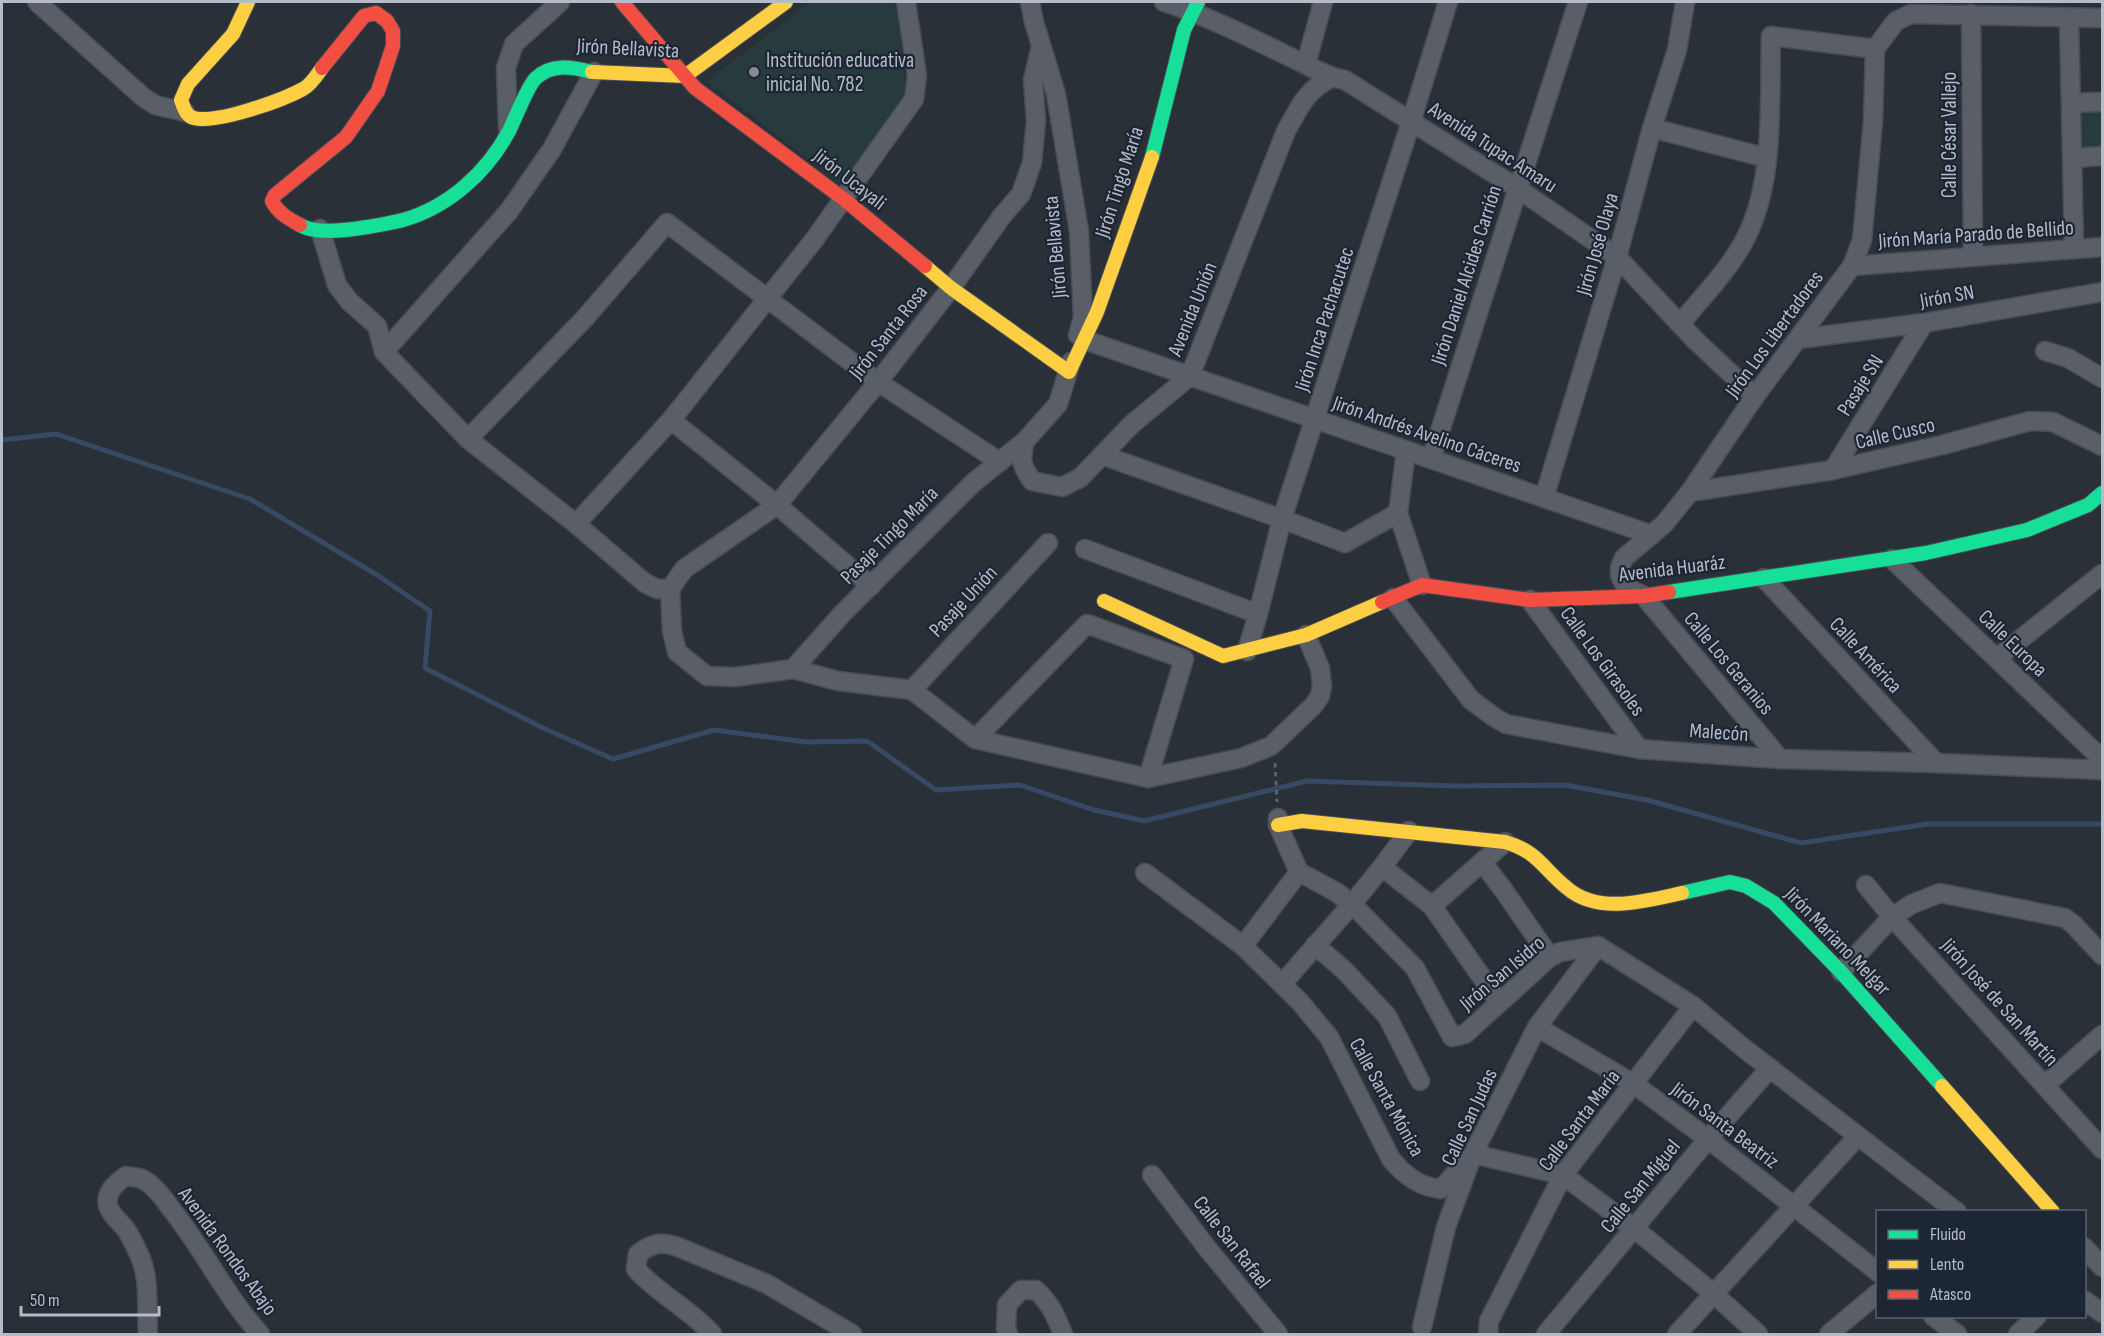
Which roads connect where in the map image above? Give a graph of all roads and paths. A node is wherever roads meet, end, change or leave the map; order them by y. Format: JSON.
{"nodes":[{"id":1,"x":37,"y":2,"type":"edge"},
{"id":2,"x":248,"y":2,"type":"edge"},
{"id":3,"x":560,"y":2,"type":"edge"},
{"id":4,"x":622,"y":2,"type":"edge"},
{"id":5,"x":786,"y":2,"type":"edge"},
{"id":6,"x":906,"y":2,"type":"edge"},
{"id":7,"x":1030,"y":2,"type":"edge"},
{"id":8,"x":1164,"y":2,"type":"edge"},
{"id":9,"x":1323,"y":2,"type":"edge"},
{"id":10,"x":1448,"y":2,"type":"edge"},
{"id":11,"x":1578,"y":2,"type":"edge"},
{"id":12,"x":1685,"y":2,"type":"edge"},
{"id":13,"x":1196,"y":7,"type":"edge"},
{"id":14,"x":364,"y":9,"type":"edge"},
{"id":15,"x":1971,"y":14,"type":"junction"},
{"id":16,"x":2069,"y":18,"type":"junction"},
{"id":17,"x":2103,"y":18,"type":"edge"},
{"id":18,"x":1041,"y":46,"type":"junction"},
{"id":19,"x":1875,"y":48,"type":"junction"},
{"id":20,"x":1305,"y":64,"type":"junction"},
{"id":21,"x":594,"y":72,"type":"junction"},
{"id":22,"x":685,"y":76,"type":"junction"},
{"id":23,"x":1331,"y":78,"type":"junction"},
{"id":24,"x":2103,"y":102,"type":"edge"},
{"id":25,"x":2072,"y":103,"type":"junction"},
{"id":26,"x":185,"y":112,"type":"junction"},
{"id":27,"x":1411,"y":122,"type":"junction"},
{"id":28,"x":1652,"y":128,"type":"junction"},
{"id":29,"x":508,"y":133,"type":"junction"},
{"id":30,"x":2103,"y":156,"type":"edge"},
{"id":31,"x":1767,"y":158,"type":"junction"},
{"id":32,"x":2073,"y":158,"type":"junction"},
{"id":33,"x":1517,"y":188,"type":"junction"},
{"id":34,"x":845,"y":200,"type":"junction"},
{"id":35,"x":320,"y":229,"type":"junction"},
{"id":36,"x":2103,"y":247,"type":"edge"},
{"id":37,"x":2074,"y":249,"type":"junction"},
{"id":38,"x":1973,"y":256,"type":"junction"},
{"id":39,"x":1617,"y":257,"type":"junction"},
{"id":40,"x":1852,"y":266,"type":"junction"},
{"id":41,"x":951,"y":288,"type":"junction"},
{"id":42,"x":2103,"y":292,"type":"edge"},
{"id":43,"x":766,"y":298,"type":"junction"},
{"id":44,"x":1681,"y":323,"type":"junction"},
{"id":45,"x":1924,"y":323,"type":"junction"},
{"id":46,"x":1798,"y":339,"type":"junction"},
{"id":47,"x":1084,"y":340,"type":"junction"},
{"id":48,"x":2045,"y":351,"type":"dead end"},
{"id":49,"x":384,"y":352,"type":"junction"},
{"id":50,"x":1069,"y":372,"type":"junction"},
{"id":51,"x":1190,"y":376,"type":"junction"},
{"id":52,"x":2103,"y":378,"type":"edge"},
{"id":53,"x":879,"y":382,"type":"junction"},
{"id":54,"x":1755,"y":396,"type":"junction"},
{"id":55,"x":1315,"y":419,"type":"junction"},
{"id":56,"x":671,"y":420,"type":"junction"},
{"id":57,"x":468,"y":439,"type":"junction"},
{"id":58,"x":1025,"y":441,"type":"junction"},
{"id":59,"x":2103,"y":446,"type":"edge"},
{"id":60,"x":1406,"y":451,"type":"junction"},
{"id":61,"x":1102,"y":455,"type":"junction"},
{"id":62,"x":1431,"y":459,"type":"junction"},
{"id":63,"x":1000,"y":462,"type":"junction"},
{"id":64,"x":1833,"y":470,"type":"junction"},
{"id":65,"x":1690,"y":492,"type":"junction"},
{"id":66,"x":2103,"y":493,"type":"edge"},
{"id":67,"x":1544,"y":498,"type":"junction"},
{"id":68,"x":777,"y":505,"type":"junction"},
{"id":69,"x":1398,"y":513,"type":"junction"},
{"id":70,"x":1282,"y":519,"type":"junction"},
{"id":71,"x":576,"y":524,"type":"junction"},
{"id":72,"x":1652,"y":535,"type":"junction"},
{"id":73,"x":1048,"y":543,"type":"dead end"},
{"id":74,"x":1085,"y":549,"type":"dead end"},
{"id":75,"x":1892,"y":559,"type":"junction"},
{"id":76,"x":2103,"y":574,"type":"edge"},
{"id":77,"x":1764,"y":578,"type":"junction"},
{"id":78,"x":1422,"y":585,"type":"junction"},
{"id":79,"x":871,"y":586,"type":"junction"},
{"id":80,"x":670,"y":589,"type":"junction"},
{"id":81,"x":1644,"y":596,"type":"junction"},
{"id":82,"x":1393,"y":598,"type":"junction"},
{"id":83,"x":1530,"y":600,"type":"junction"},
{"id":84,"x":1104,"y":601,"type":"dead end"},
{"id":85,"x":1258,"y":614,"type":"junction"},
{"id":86,"x":1306,"y":635,"type":"junction"},
{"id":87,"x":1247,"y":651,"type":"junction"},
{"id":88,"x":1997,"y":658,"type":"junction"},
{"id":89,"x":793,"y":669,"type":"junction"},
{"id":90,"x":912,"y":690,"type":"junction"},
{"id":91,"x":975,"y":739,"type":"junction"},
{"id":92,"x":1639,"y":748,"type":"junction"},
{"id":93,"x":1780,"y":759,"type":"junction"},
{"id":94,"x":2103,"y":759,"type":"edge"},
{"id":95,"x":1275,"y":763,"type":"dead end"},
{"id":96,"x":1936,"y":763,"type":"junction"},
{"id":97,"x":2103,"y":770,"type":"edge"},
{"id":98,"x":1148,"y":778,"type":"junction"},
{"id":99,"x":1278,"y":822,"type":"junction"},
{"id":100,"x":1409,"y":831,"type":"junction"},
{"id":101,"x":1505,"y":842,"type":"junction"},
{"id":102,"x":1482,"y":862,"type":"junction"},
{"id":103,"x":1382,"y":867,"type":"junction"},
{"id":104,"x":1299,"y":872,"type":"junction"},
{"id":105,"x":1145,"y":873,"type":"dead end"},
{"id":106,"x":1866,"y":885,"type":"dead end"},
{"id":107,"x":1353,"y":904,"type":"junction"},
{"id":108,"x":1432,"y":906,"type":"junction"},
{"id":109,"x":1892,"y":917,"type":"junction"},
{"id":110,"x":1315,"y":945,"type":"junction"},
{"id":111,"x":1243,"y":946,"type":"junction"},
{"id":112,"x":1598,"y":946,"type":"junction"},
{"id":113,"x":2103,"y":955,"type":"edge"},
{"id":114,"x":1550,"y":957,"type":"junction"},
{"id":115,"x":1841,"y":972,"type":"junction"},
{"id":116,"x":1282,"y":984,"type":"junction"},
{"id":117,"x":1499,"y":1002,"type":"junction"},
{"id":118,"x":1693,"y":1006,"type":"junction"},
{"id":119,"x":1537,"y":1027,"type":"junction"},
{"id":120,"x":2103,"y":1035,"type":"edge"},
{"id":121,"x":1770,"y":1068,"type":"junction"},
{"id":122,"x":1420,"y":1081,"type":"dead end"},
{"id":123,"x":1634,"y":1084,"type":"junction"},
{"id":124,"x":2045,"y":1085,"type":"junction"},
{"id":125,"x":1858,"y":1136,"type":"junction"},
{"id":126,"x":2099,"y":1137,"type":"edge"},
{"id":127,"x":1708,"y":1139,"type":"junction"},
{"id":128,"x":1473,"y":1154,"type":"junction"},
{"id":129,"x":1152,"y":1175,"type":"dead end"},
{"id":130,"x":1563,"y":1175,"type":"junction"},
{"id":131,"x":1794,"y":1206,"type":"junction"},
{"id":132,"x":1954,"y":1210,"type":"edge"},
{"id":133,"x":2051,"y":1210,"type":"edge"},
{"id":134,"x":1635,"y":1229,"type":"junction"},
{"id":135,"x":2086,"y":1248,"type":"edge"},
{"id":136,"x":2103,"y":1267,"type":"edge"},
{"id":137,"x":1876,"y":1270,"type":"edge"},
{"id":138,"x":1714,"y":1294,"type":"junction"},
{"id":139,"x":1876,"y":1295,"type":"edge"},
{"id":140,"x":2086,"y":1301,"type":"edge"},
{"id":141,"x":2103,"y":1313,"type":"edge"},
{"id":142,"x":1934,"y":1318,"type":"edge"},
{"id":143,"x":2036,"y":1318,"type":"edge"},
{"id":144,"x":1422,"y":1327,"type":"dead end"},
{"id":145,"x":1835,"y":1332,"type":"edge"},
{"id":146,"x":148,"y":1335,"type":"edge"},
{"id":147,"x":260,"y":1335,"type":"edge"},
{"id":148,"x":712,"y":1335,"type":"edge"},
{"id":149,"x":852,"y":1335,"type":"edge"},
{"id":150,"x":1008,"y":1335,"type":"edge"},
{"id":151,"x":1063,"y":1335,"type":"edge"},
{"id":152,"x":1278,"y":1335,"type":"edge"},
{"id":153,"x":1488,"y":1335,"type":"edge"},
{"id":154,"x":1546,"y":1335,"type":"edge"},
{"id":155,"x":1677,"y":1335,"type":"edge"},
{"id":156,"x":1758,"y":1335,"type":"edge"},
{"id":157,"x":1958,"y":1335,"type":"edge"},
{"id":158,"x":2018,"y":1335,"type":"edge"}],
"edges":[{"from":1,"to":26,"type":"street"},
{"from":2,"to":26,"type":"street"},
{"from":3,"to":29,"type":"street"},
{"from":4,"to":22,"type":"street","name":"Jirón Ucayali"},
{"from":5,"to":22,"type":"street","name":"Jirón Bellavista"},
{"from":6,"to":34,"type":"street"},
{"from":7,"to":18,"type":"street","name":"Jirón Bellavista"},
{"from":8,"to":13,"type":"street","name":"Avenida Tupac Amaru"},
{"from":9,"to":20,"type":"street"},
{"from":10,"to":27,"type":"street","name":"Jirón Inca Pachacutec"},
{"from":11,"to":33,"type":"street","name":"Jirón Daniel Alcides Carrión"},
{"from":12,"to":28,"type":"street","name":"Jirón José Olaya"},
{"from":13,"to":20,"type":"street","name":"Avenida Tupac Amaru"},
{"from":13,"to":47,"type":"street","name":"Jirón Tingo María"},
{"from":14,"to":26,"type":"street","name":"Jirón Bellavista"},
{"from":14,"to":35,"type":"street","name":"Jirón Bellavista"},
{"from":15,"to":16,"type":"street"},
{"from":15,"to":19,"type":"street"},
{"from":15,"to":38,"type":"street","name":"Calle César Vallejo"},
{"from":16,"to":17,"type":"street"},
{"from":16,"to":25,"type":"street"},
{"from":18,"to":41,"type":"street","name":"Jirón Santa Rosa"},
{"from":18,"to":50,"type":"street","name":"Jirón Bellavista"},
{"from":19,"to":31,"type":"street"},
{"from":19,"to":40,"type":"street","name":"Jirón Los Libertadores"},
{"from":20,"to":23,"type":"street","name":"Avenida Tupac Amaru"},
{"from":21,"to":22,"type":"street","name":"Jirón Bellavista"},
{"from":21,"to":29,"type":"street","name":"Jirón Bellavista"},
{"from":21,"to":49,"type":"street"},
{"from":22,"to":34,"type":"street","name":"Jirón Ucayali"},
{"from":23,"to":27,"type":"street","name":"Avenida Tupac Amaru"},
{"from":23,"to":51,"type":"street","name":"Avenida Unión"},
{"from":24,"to":25,"type":"street"},
{"from":25,"to":32,"type":"street"},
{"from":27,"to":33,"type":"street","name":"Avenida Tupac Amaru"},
{"from":27,"to":55,"type":"street","name":"Jirón Inca Pachacutec"},
{"from":28,"to":31,"type":"street"},
{"from":28,"to":39,"type":"street","name":"Jirón José Olaya"},
{"from":29,"to":35,"type":"street","name":"Jirón Bellavista"},
{"from":30,"to":32,"type":"street"},
{"from":31,"to":44,"type":"street"},
{"from":32,"to":37,"type":"street"},
{"from":33,"to":39,"type":"street","name":"Avenida Tupac Amaru"},
{"from":33,"to":62,"type":"street","name":"Jirón Daniel Alcides Carrión"},
{"from":34,"to":41,"type":"street","name":"Jirón Ucayali"},
{"from":34,"to":43,"type":"street"},
{"from":35,"to":49,"type":"street"},
{"from":36,"to":37,"type":"street","name":"Jirón María Parado de Bellido"},
{"from":37,"to":38,"type":"street","name":"Jirón María Parado de Bellido"},
{"from":38,"to":40,"type":"street","name":"Jirón María Parado de Bellido"},
{"from":39,"to":44,"type":"street","name":"Avenida Tupac Amaru"},
{"from":39,"to":67,"type":"street","name":"Jirón José Olaya"},
{"from":40,"to":46,"type":"street","name":"Jirón Los Libertadores"},
{"from":41,"to":50,"type":"street","name":"Jirón Ucayali"},
{"from":41,"to":53,"type":"street","name":"Jirón Santa Rosa"},
{"from":42,"to":45,"type":"street","name":"Jirón SN"},
{"from":43,"to":53,"type":"street"},
{"from":43,"to":56,"type":"street"},
{"from":43,"to":57,"type":"street"},
{"from":44,"to":54,"type":"street","name":"Avenida Tupac Amaru"},
{"from":45,"to":46,"type":"street","name":"Jirón SN"},
{"from":45,"to":64,"type":"street","name":"Pasaje SN"},
{"from":46,"to":54,"type":"street","name":"Jirón Los Libertadores"},
{"from":47,"to":50,"type":"street","name":"Jirón Tingo María"},
{"from":47,"to":51,"type":"street","name":"Jirón Andrés Avelino Cáceres"},
{"from":48,"to":52,"type":"street"},
{"from":49,"to":57,"type":"street"},
{"from":50,"to":58,"type":"street","name":"Jirón Bellavista"},
{"from":51,"to":55,"type":"street","name":"Jirón Andrés Avelino Cáceres"},
{"from":51,"to":61,"type":"street","name":"Avenida Unión"},
{"from":53,"to":63,"type":"street"},
{"from":53,"to":68,"type":"street","name":"Jirón Santa Rosa"},
{"from":54,"to":65,"type":"street","name":"Jirón Los Libertadores"},
{"from":55,"to":60,"type":"street","name":"Jirón Andrés Avelino Cáceres"},
{"from":55,"to":70,"type":"street","name":"Jirón Inca Pachacutec"},
{"from":56,"to":68,"type":"street"},
{"from":56,"to":71,"type":"street"},
{"from":57,"to":71,"type":"street"},
{"from":58,"to":61,"type":"street","name":"Avenida Unión"},
{"from":58,"to":63,"type":"street","name":"Pasaje Tingo María"},
{"from":59,"to":64,"type":"street","name":"Calle Cusco"},
{"from":60,"to":62,"type":"street","name":"Jirón Andrés Avelino Cáceres"},
{"from":60,"to":69,"type":"street"},
{"from":61,"to":70,"type":"street"},
{"from":62,"to":67,"type":"street","name":"Jirón Andrés Avelino Cáceres"},
{"from":63,"to":79,"type":"street","name":"Pasaje Tingo María"},
{"from":64,"to":65,"type":"street","name":"Calle Cusco"},
{"from":65,"to":72,"type":"street","name":"Jirón Los Libertadores"},
{"from":66,"to":75,"type":"street","name":"Avenida Huaráz"},
{"from":67,"to":72,"type":"street","name":"Jirón Andrés Avelino Cáceres"},
{"from":68,"to":79,"type":"street"},
{"from":68,"to":80,"type":"street","name":"Jirón Santa Rosa"},
{"from":69,"to":70,"type":"street"},
{"from":69,"to":78,"type":"street"},
{"from":70,"to":85,"type":"street","name":"Jirón Inca Pachacutec"},
{"from":71,"to":80,"type":"street"},
{"from":72,"to":81,"type":"street","name":"Jirón Los Libertadores"},
{"from":73,"to":90,"type":"street","name":"Pasaje Unión"},
{"from":74,"to":85,"type":"street"},
{"from":75,"to":77,"type":"street","name":"Avenida Huaráz"},
{"from":75,"to":88,"type":"street","name":"Calle Europa"},
{"from":76,"to":88,"type":"street"},
{"from":77,"to":81,"type":"street","name":"Avenida Huaráz"},
{"from":77,"to":96,"type":"street","name":"Calle América"},
{"from":78,"to":82,"type":"street"},
{"from":78,"to":83,"type":"street","name":"Avenida Huaráz"},
{"from":79,"to":89,"type":"street","name":"Pasaje Tingo María"},
{"from":80,"to":89,"type":"street"},
{"from":81,"to":83,"type":"street","name":"Avenida Huaráz"},
{"from":81,"to":93,"type":"street","name":"Calle Los Geranios"},
{"from":82,"to":86,"type":"street"},
{"from":82,"to":92,"type":"street","name":"Malecón"},
{"from":83,"to":92,"type":"street","name":"Calle Los Girasoles"},
{"from":84,"to":87,"type":"street"},
{"from":85,"to":87,"type":"street","name":"Jirón Inca Pachacutec"},
{"from":86,"to":87,"type":"street"},
{"from":86,"to":98,"type":"street"},
{"from":88,"to":94,"type":"street","name":"Calle Europa"},
{"from":89,"to":90,"type":"street"},
{"from":90,"to":91,"type":"street"},
{"from":91,"to":98,"type":"street"},
{"from":91,"to":98,"type":"street"},
{"from":92,"to":93,"type":"street","name":"Malecón"},
{"from":93,"to":96,"type":"street","name":"Malecón"},
{"from":95,"to":99,"type":"path"},
{"from":96,"to":97,"type":"street","name":"Malecón"},
{"from":99,"to":100,"type":"street","name":"Jirón Mariano Melgar"},
{"from":99,"to":104,"type":"street"},
{"from":100,"to":101,"type":"street","name":"Jirón Mariano Melgar"},
{"from":100,"to":103,"type":"street"},
{"from":101,"to":102,"type":"street"},
{"from":101,"to":115,"type":"street","name":"Jirón Mariano Melgar"},
{"from":102,"to":108,"type":"street"},
{"from":102,"to":114,"type":"street"},
{"from":103,"to":107,"type":"street"},
{"from":103,"to":108,"type":"street"},
{"from":104,"to":107,"type":"street","name":"Jirón San Isidro"},
{"from":104,"to":111,"type":"street"},
{"from":105,"to":111,"type":"street","name":"Calle Santa Mónica"},
{"from":106,"to":109,"type":"street","name":"Jirón José de San Martín"},
{"from":107,"to":110,"type":"street"},
{"from":107,"to":117,"type":"street","name":"Jirón San Isidro"},
{"from":108,"to":117,"type":"street"},
{"from":109,"to":113,"type":"street"},
{"from":109,"to":115,"type":"street"},
{"from":109,"to":124,"type":"street","name":"Jirón José de San Martín"},
{"from":110,"to":116,"type":"street"},
{"from":110,"to":122,"type":"street"},
{"from":111,"to":116,"type":"street","name":"Calle Santa Mónica"},
{"from":112,"to":114,"type":"street","name":"Jirón San Isidro"},
{"from":112,"to":118,"type":"street"},
{"from":112,"to":119,"type":"street","name":"Calle San Judas"},
{"from":114,"to":117,"type":"street","name":"Jirón San Isidro"},
{"from":115,"to":133,"type":"street","name":"Jirón Mariano Melgar"},
{"from":116,"to":128,"type":"street","name":"Calle Santa Mónica"},
{"from":118,"to":121,"type":"street"},
{"from":118,"to":123,"type":"street","name":"Calle Santa María"},
{"from":119,"to":123,"type":"street","name":"Jirón Santa Beatriz"},
{"from":119,"to":128,"type":"street","name":"Calle San Judas"},
{"from":120,"to":124,"type":"street"},
{"from":121,"to":125,"type":"street"},
{"from":121,"to":127,"type":"street","name":"Calle San Miguel"},
{"from":123,"to":127,"type":"street","name":"Jirón Santa Beatriz"},
{"from":123,"to":130,"type":"street","name":"Calle Santa María"},
{"from":124,"to":126,"type":"street","name":"Jirón José de San Martín"},
{"from":125,"to":131,"type":"street"},
{"from":125,"to":132,"type":"street"},
{"from":127,"to":131,"type":"street","name":"Jirón Santa Beatriz"},
{"from":127,"to":134,"type":"street","name":"Calle San Miguel"},
{"from":128,"to":130,"type":"street"},
{"from":128,"to":144,"type":"street","name":"Calle San Judas"},
{"from":129,"to":152,"type":"street","name":"Calle San Rafael"},
{"from":130,"to":134,"type":"street"},
{"from":130,"to":153,"type":"street","name":"Calle Santa María"},
{"from":131,"to":137,"type":"street","name":"Jirón Santa Beatriz"},
{"from":131,"to":138,"type":"street"},
{"from":134,"to":138,"type":"street"},
{"from":134,"to":154,"type":"street","name":"Calle San Miguel"},
{"from":135,"to":136,"type":"street"},
{"from":138,"to":155,"type":"street"},
{"from":138,"to":156,"type":"street"},
{"from":139,"to":145,"type":"street"},
{"from":140,"to":141,"type":"street"},
{"from":142,"to":157,"type":"street"},
{"from":143,"to":158,"type":"street"},
{"from":146,"to":147,"type":"street","name":"Avenida Rondos Abajo"},
{"from":148,"to":149,"type":"street"},
{"from":150,"to":151,"type":"street"}]}
